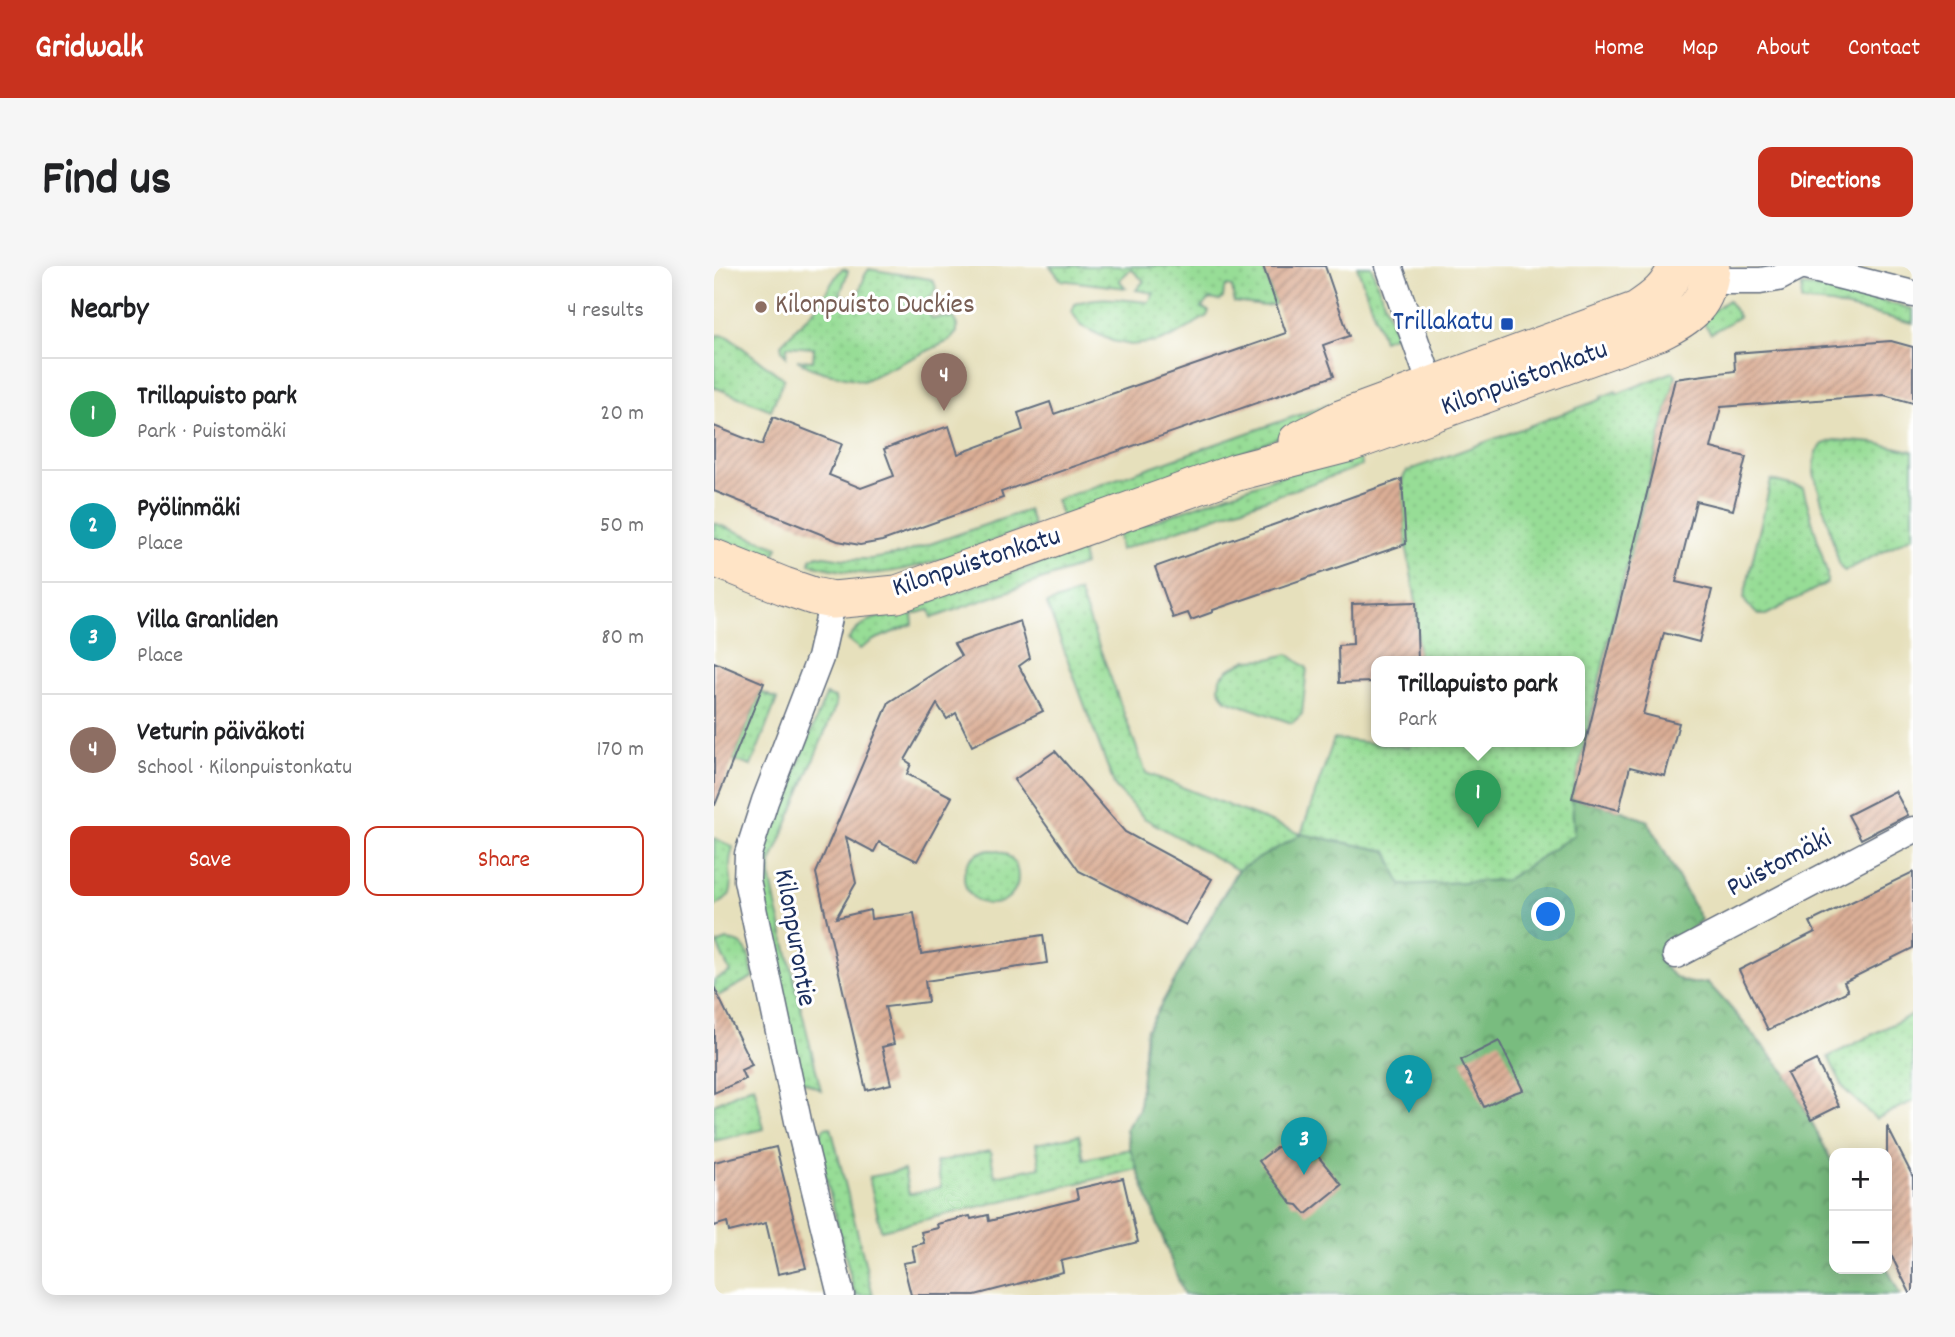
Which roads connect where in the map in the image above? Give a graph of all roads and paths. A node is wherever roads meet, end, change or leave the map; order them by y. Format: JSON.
{"nodes":[{"id":1,"x":1389,"y":266,"type":"edge"},
{"id":2,"x":1677,"y":266,"type":"edge"},
{"id":3,"x":1801,"y":266,"type":"edge"},
{"id":4,"x":1703,"y":271,"type":"edge"},
{"id":5,"x":1913,"y":294,"type":"edge"},
{"id":6,"x":1436,"y":398,"type":"junction"},
{"id":7,"x":714,"y":558,"type":"edge"},
{"id":8,"x":833,"y":600,"type":"junction"},
{"id":9,"x":1913,"y":830,"type":"edge"},
{"id":10,"x":1676,"y":955,"type":"dead end"},
{"id":11,"x":841,"y":1295,"type":"edge"}],
"edges":[{"from":1,"to":6,"type":"street"},
{"from":2,"to":6,"type":"street","name":"Kilonpuistonkatu"},
{"from":3,"to":4,"type":"street"},
{"from":3,"to":5,"type":"street"},
{"from":4,"to":6,"type":"street","name":"Kilonpuistonkatu"},
{"from":6,"to":8,"type":"street","name":"Kilonpuistonkatu"},
{"from":7,"to":8,"type":"street","name":"Kilonpuistonkatu"},
{"from":8,"to":11,"type":"street","name":"Kilonpurontie"},
{"from":9,"to":10,"type":"street","name":"Puistomäki"}]}
